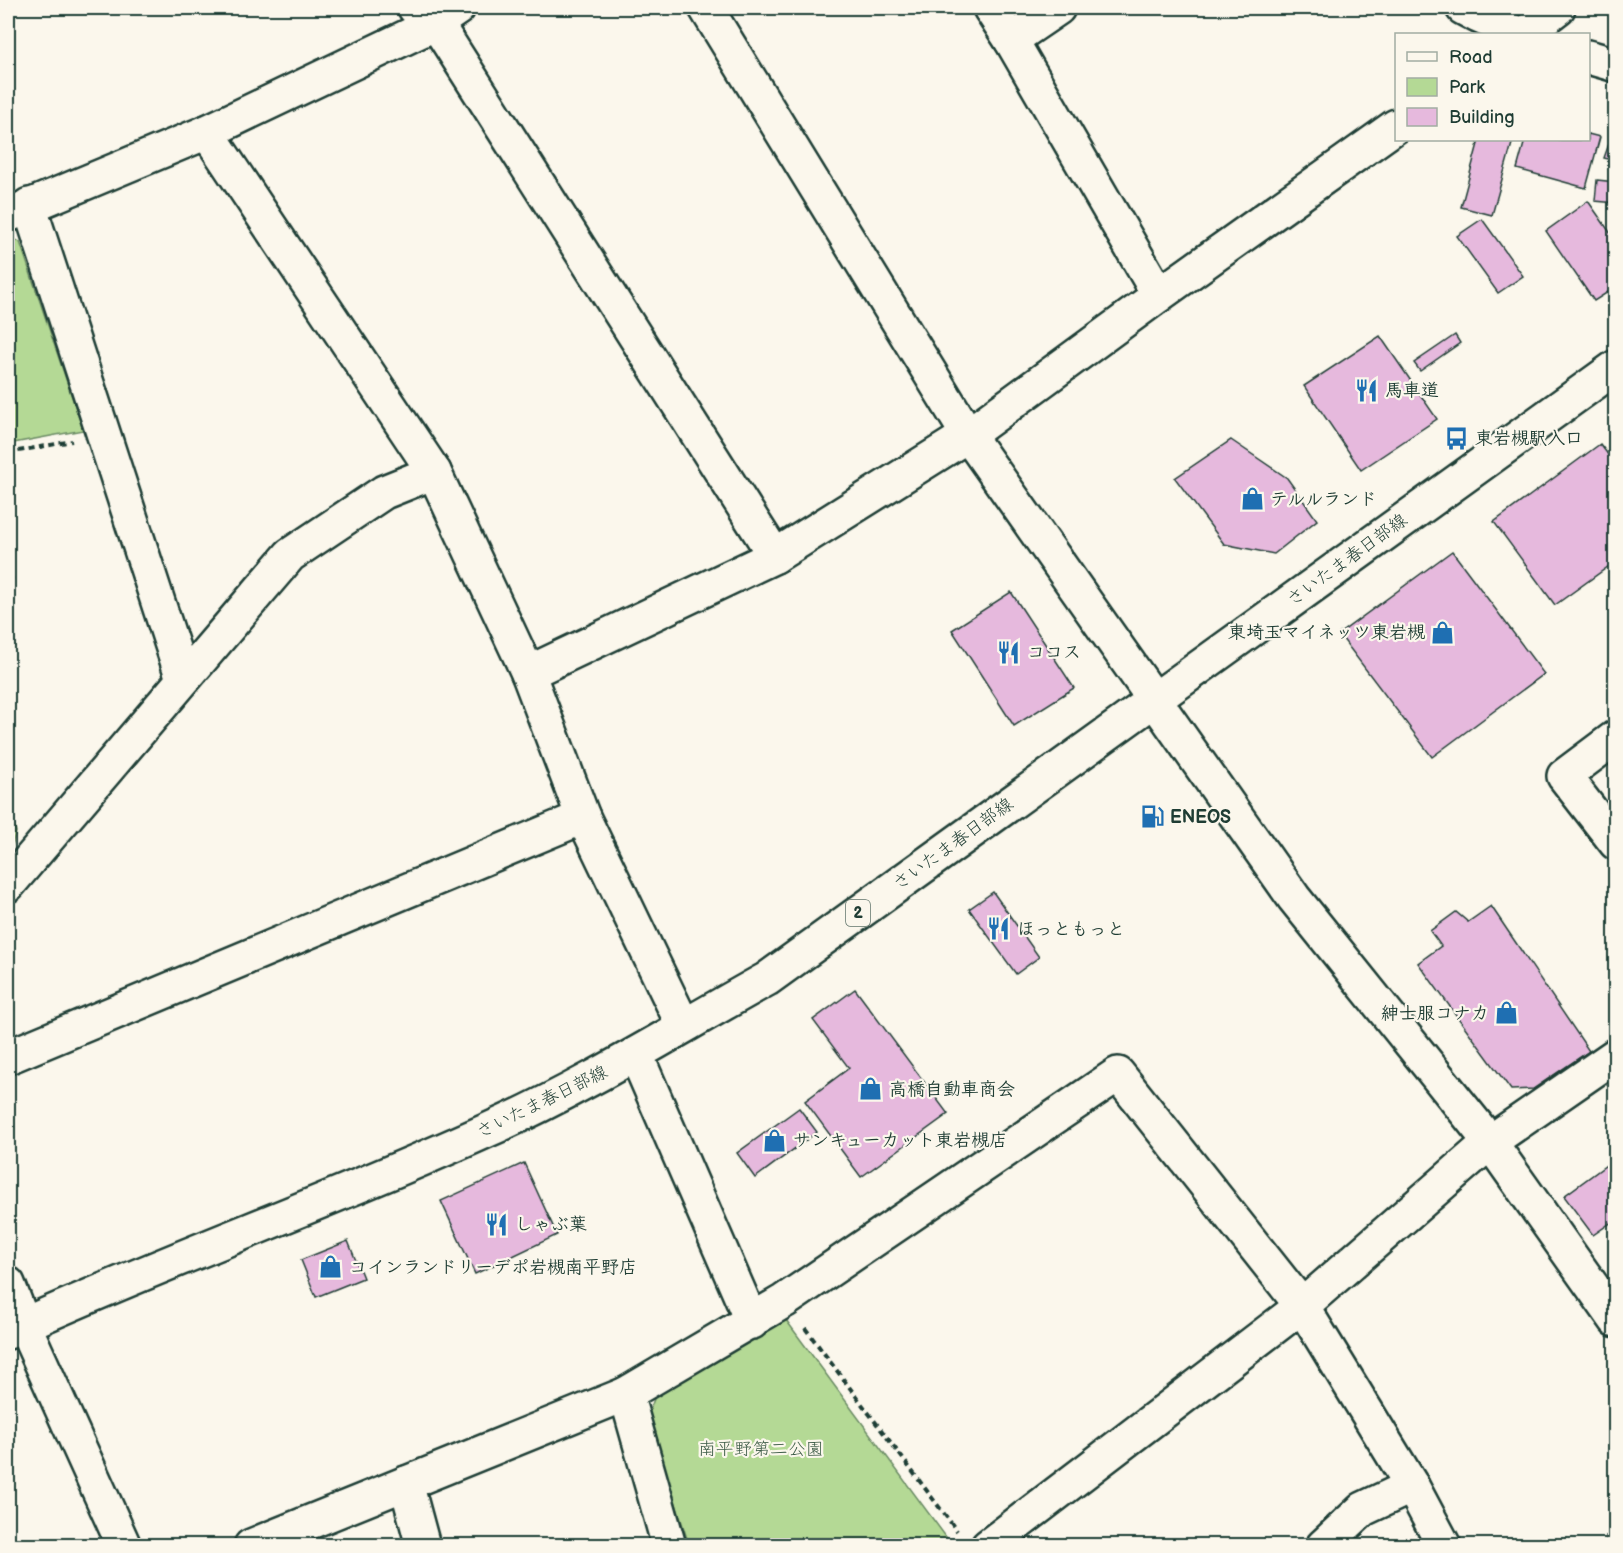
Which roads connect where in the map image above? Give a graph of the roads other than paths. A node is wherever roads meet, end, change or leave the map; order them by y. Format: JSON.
{"nodes":[{"id":1,"x":990,"y":8,"type":"edge"},
{"id":2,"x":1058,"y":8,"type":"edge"},
{"id":3,"x":1463,"y":8,"type":"edge"},
{"id":4,"x":1558,"y":8,"type":"edge"},
{"id":5,"x":713,"y":10,"type":"edge"},
{"id":6,"x":436,"y":13,"type":"edge"},
{"id":7,"x":1517,"y":33,"type":"edge"},
{"id":8,"x":1525,"y":33,"type":"edge"},
{"id":9,"x":1011,"y":40,"type":"junction"},
{"id":10,"x":1590,"y":58,"type":"edge"},
{"id":11,"x":1616,"y":65,"type":"edge"},
{"id":12,"x":1395,"y":127,"type":"edge"},
{"id":13,"x":207,"y":132,"type":"junction"},
{"id":14,"x":18,"y":210,"type":"edge"},
{"id":15,"x":1159,"y":295,"type":"junction"},
{"id":16,"x":1616,"y":367,"type":"edge"},
{"id":17,"x":968,"y":435,"type":"junction"},
{"id":18,"x":435,"y":472,"type":"junction"},
{"id":19,"x":775,"y":556,"type":"junction"},
{"id":20,"x":528,"y":673,"type":"junction"},
{"id":21,"x":183,"y":679,"type":"junction"},
{"id":22,"x":1155,"y":699,"type":"junction"},
{"id":23,"x":1616,"y":737,"type":"edge"},
{"id":24,"x":583,"y":817,"type":"junction"},
{"id":25,"x":1616,"y":843,"type":"edge"},
{"id":26,"x":8,"y":885,"type":"edge"},
{"id":27,"x":683,"y":1025,"type":"junction"},
{"id":28,"x":636,"y":1055,"type":"junction"},
{"id":29,"x":1616,"y":1055,"type":"edge"},
{"id":30,"x":8,"y":1057,"type":"edge"},
{"id":31,"x":1490,"y":1142,"type":"junction"},
{"id":32,"x":8,"y":1284,"type":"edge"},
{"id":33,"x":1302,"y":1306,"type":"junction"},
{"id":34,"x":1616,"y":1320,"type":"edge"},
{"id":35,"x":752,"y":1322,"type":"junction"},
{"id":36,"x":16,"y":1328,"type":"edge"},
{"id":37,"x":626,"y":1394,"type":"junction"},
{"id":38,"x":405,"y":1483,"type":"junction"},
{"id":39,"x":1412,"y":1486,"type":"junction"},
{"id":40,"x":975,"y":1541,"type":"edge"},
{"id":41,"x":124,"y":1545,"type":"edge"},
{"id":42,"x":251,"y":1545,"type":"edge"},
{"id":43,"x":423,"y":1545,"type":"edge"},
{"id":44,"x":669,"y":1545,"type":"edge"},
{"id":45,"x":1323,"y":1545,"type":"edge"},
{"id":46,"x":1444,"y":1545,"type":"edge"}],
"edges":[{"from":1,"to":9,"type":"street"},
{"from":2,"to":9,"type":"street"},
{"from":3,"to":7,"type":"street"},
{"from":4,"to":8,"type":"street"},
{"from":5,"to":17,"type":"street"},
{"from":6,"to":13,"type":"street"},
{"from":6,"to":19,"type":"street"},
{"from":9,"to":15,"type":"street"},
{"from":10,"to":11,"type":"street"},
{"from":12,"to":15,"type":"street"},
{"from":13,"to":14,"type":"street"},
{"from":13,"to":18,"type":"street"},
{"from":14,"to":21,"type":"street"},
{"from":15,"to":17,"type":"street"},
{"from":16,"to":22,"type":"street","name":"さいたま春日部線","number":"2"},
{"from":17,"to":19,"type":"street"},
{"from":17,"to":22,"type":"street"},
{"from":18,"to":20,"type":"street"},
{"from":18,"to":21,"type":"street"},
{"from":19,"to":20,"type":"street"},
{"from":20,"to":24,"type":"street"},
{"from":21,"to":26,"type":"street"},
{"from":22,"to":27,"type":"street","name":"さいたま春日部線","number":"2"},
{"from":22,"to":31,"type":"street"},
{"from":23,"to":25,"type":"street"},
{"from":24,"to":27,"type":"street"},
{"from":24,"to":30,"type":"street"},
{"from":27,"to":28,"type":"street","name":"さいたま春日部線","number":"2"},
{"from":28,"to":35,"type":"street"},
{"from":28,"to":36,"type":"street","name":"さいたま春日部線","number":"2"},
{"from":29,"to":31,"type":"street"},
{"from":31,"to":33,"type":"street"},
{"from":31,"to":34,"type":"street"},
{"from":32,"to":36,"type":"street"},
{"from":33,"to":35,"type":"street"},
{"from":33,"to":39,"type":"street"},
{"from":33,"to":40,"type":"street"},
{"from":35,"to":37,"type":"street"},
{"from":36,"to":41,"type":"street"},
{"from":37,"to":38,"type":"street"},
{"from":37,"to":44,"type":"street"},
{"from":38,"to":42,"type":"street"},
{"from":38,"to":43,"type":"street"},
{"from":39,"to":45,"type":"street"},
{"from":39,"to":46,"type":"street"}]}
